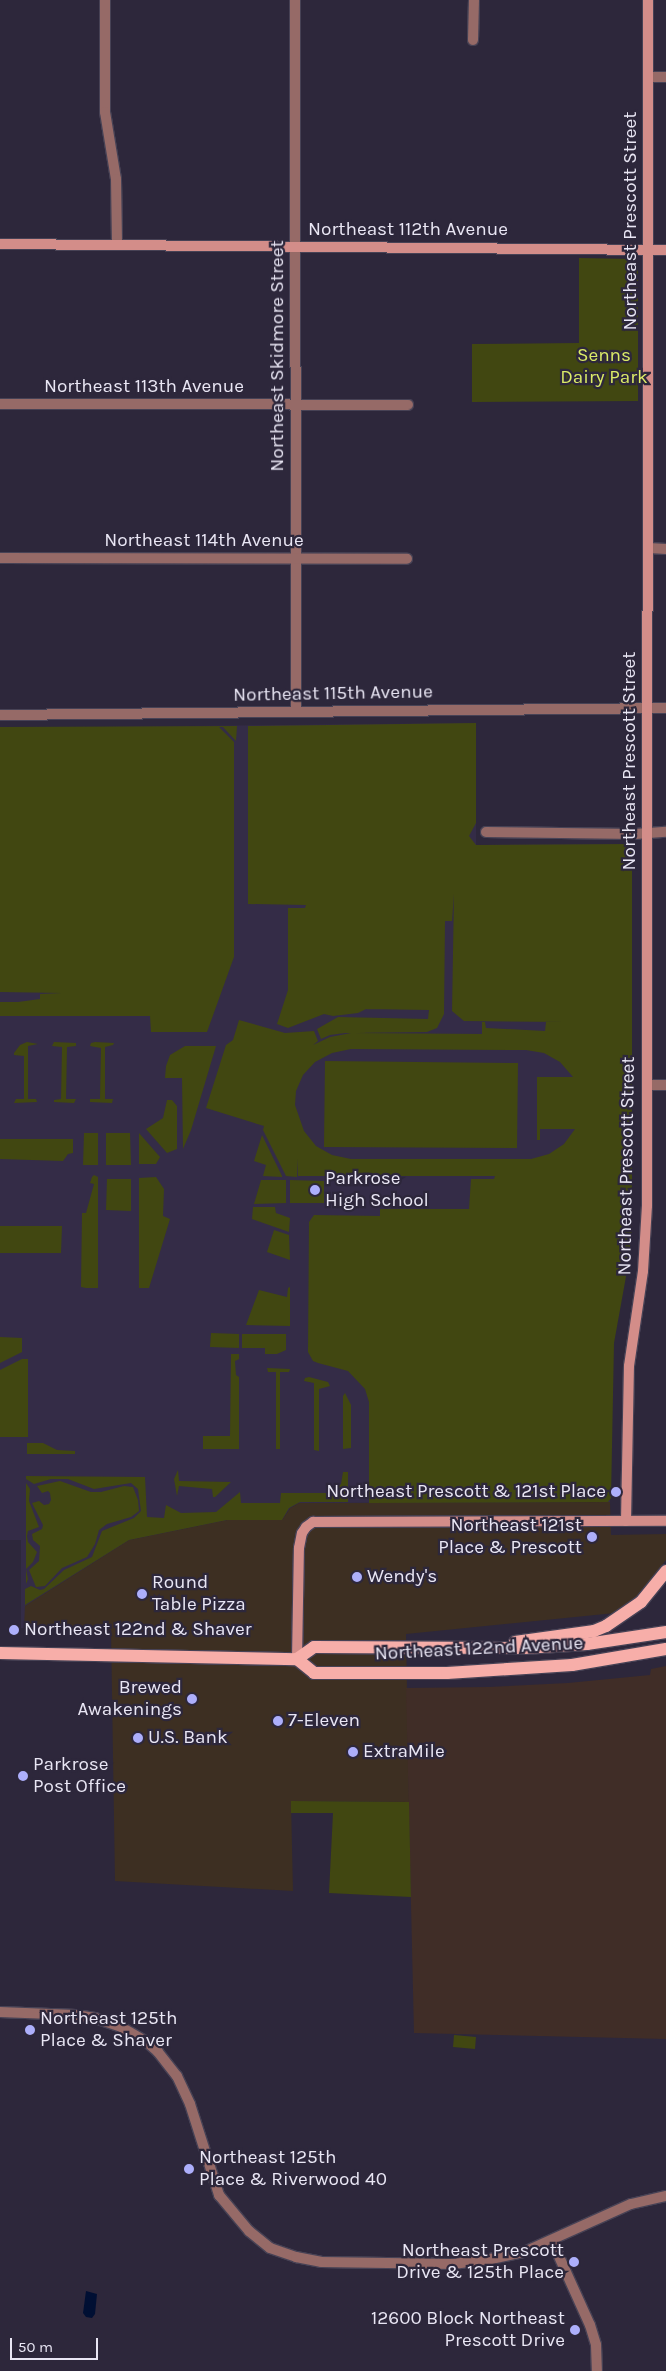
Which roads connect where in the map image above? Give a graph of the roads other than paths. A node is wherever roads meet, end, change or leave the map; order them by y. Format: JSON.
{"nodes":[{"id":1,"x":105,"y":0,"type":"edge"},
{"id":2,"x":295,"y":0,"type":"edge"},
{"id":3,"x":474,"y":0,"type":"edge"},
{"id":4,"x":648,"y":0,"type":"edge"},
{"id":5,"x":474,"y":40,"type":"dead end"},
{"id":6,"x":649,"y":77,"type":"junction"},
{"id":7,"x":666,"y":77,"type":"edge"},
{"id":8,"x":0,"y":244,"type":"edge"},
{"id":9,"x":117,"y":245,"type":"junction"},
{"id":10,"x":296,"y":246,"type":"junction"},
{"id":11,"x":648,"y":250,"type":"junction"},
{"id":12,"x":666,"y":250,"type":"edge"},
{"id":13,"x":0,"y":404,"type":"edge"},
{"id":14,"x":296,"y":404,"type":"junction"},
{"id":15,"x":408,"y":405,"type":"dead end"},
{"id":16,"x":649,"y":548,"type":"junction"},
{"id":17,"x":666,"y":549,"type":"edge"},
{"id":18,"x":0,"y":558,"type":"edge"},
{"id":19,"x":295,"y":559,"type":"junction"},
{"id":20,"x":407,"y":559,"type":"dead end"},
{"id":21,"x":648,"y":708,"type":"junction"},
{"id":22,"x":666,"y":708,"type":"edge"},
{"id":23,"x":296,"y":712,"type":"junction"},
{"id":24,"x":0,"y":715,"type":"edge"},
{"id":25,"x":486,"y":832,"type":"dead end"},
{"id":26,"x":666,"y":832,"type":"edge"},
{"id":27,"x":648,"y":833,"type":"junction"},
{"id":28,"x":647,"y":1085,"type":"junction"},
{"id":29,"x":666,"y":1085,"type":"edge"},
{"id":30,"x":626,"y":1521,"type":"junction"},
{"id":31,"x":666,"y":1521,"type":"edge"},
{"id":32,"x":666,"y":1571,"type":"edge"},
{"id":33,"x":666,"y":1632,"type":"edge"},
{"id":34,"x":480,"y":1649,"type":"junction"},
{"id":35,"x":666,"y":1649,"type":"edge"},
{"id":36,"x":0,"y":1653,"type":"edge"},
{"id":37,"x":297,"y":1659,"type":"junction"},
{"id":38,"x":0,"y":2012,"type":"edge"},
{"id":39,"x":666,"y":2196,"type":"edge"},
{"id":40,"x":552,"y":2241,"type":"junction"},
{"id":41,"x":597,"y":2371,"type":"edge"}],
"edges":[{"from":1,"to":9,"type":"street"},
{"from":2,"to":10,"type":"street","name":"Northeast Skidmore Street"},
{"from":3,"to":5,"type":"street"},
{"from":4,"to":6,"type":"street","name":"Northeast Prescott Street"},
{"from":6,"to":7,"type":"street"},
{"from":6,"to":11,"type":"street","name":"Northeast Prescott Street"},
{"from":8,"to":9,"type":"street","name":"Northeast 112th Avenue"},
{"from":9,"to":10,"type":"street","name":"Northeast 112th Avenue"},
{"from":10,"to":11,"type":"street","name":"Northeast 112th Avenue"},
{"from":10,"to":14,"type":"street","name":"Northeast Skidmore Street"},
{"from":11,"to":12,"type":"street","name":"Northeast 112th Avenue"},
{"from":11,"to":16,"type":"street","name":"Northeast Prescott Street"},
{"from":13,"to":14,"type":"street","name":"Northeast 113th Avenue"},
{"from":14,"to":15,"type":"street","name":"Northeast 113th Avenue"},
{"from":14,"to":19,"type":"street","name":"Northeast Skidmore Street"},
{"from":16,"to":17,"type":"street"},
{"from":16,"to":21,"type":"street","name":"Northeast Prescott Street"},
{"from":18,"to":19,"type":"street","name":"Northeast 114th Avenue"},
{"from":19,"to":20,"type":"street","name":"Northeast 114th Avenue"},
{"from":19,"to":23,"type":"street","name":"Northeast Skidmore Street"},
{"from":21,"to":22,"type":"street","name":"Northeast 115th Avenue"},
{"from":21,"to":23,"type":"street","name":"Northeast 115th Avenue"},
{"from":21,"to":27,"type":"street","name":"Northeast Prescott Street"},
{"from":23,"to":24,"type":"street","name":"Northeast 115th Avenue"},
{"from":25,"to":27,"type":"street"},
{"from":26,"to":27,"type":"street"},
{"from":27,"to":28,"type":"street","name":"Northeast Prescott Street"},
{"from":28,"to":29,"type":"street"},
{"from":28,"to":30,"type":"street","name":"Northeast Prescott Street"},
{"from":30,"to":31,"type":"street"},
{"from":30,"to":37,"type":"street"},
{"from":32,"to":34,"type":"main road"},
{"from":33,"to":34,"type":"main road","name":"Northeast 122nd Avenue"},
{"from":34,"to":37,"type":"main road","name":"Northeast 122nd Avenue"},
{"from":35,"to":37,"type":"main road","name":"Northeast 122nd Avenue"},
{"from":36,"to":37,"type":"main road"},
{"from":38,"to":40,"type":"street"},
{"from":39,"to":40,"type":"street"},
{"from":40,"to":41,"type":"street"}]}
